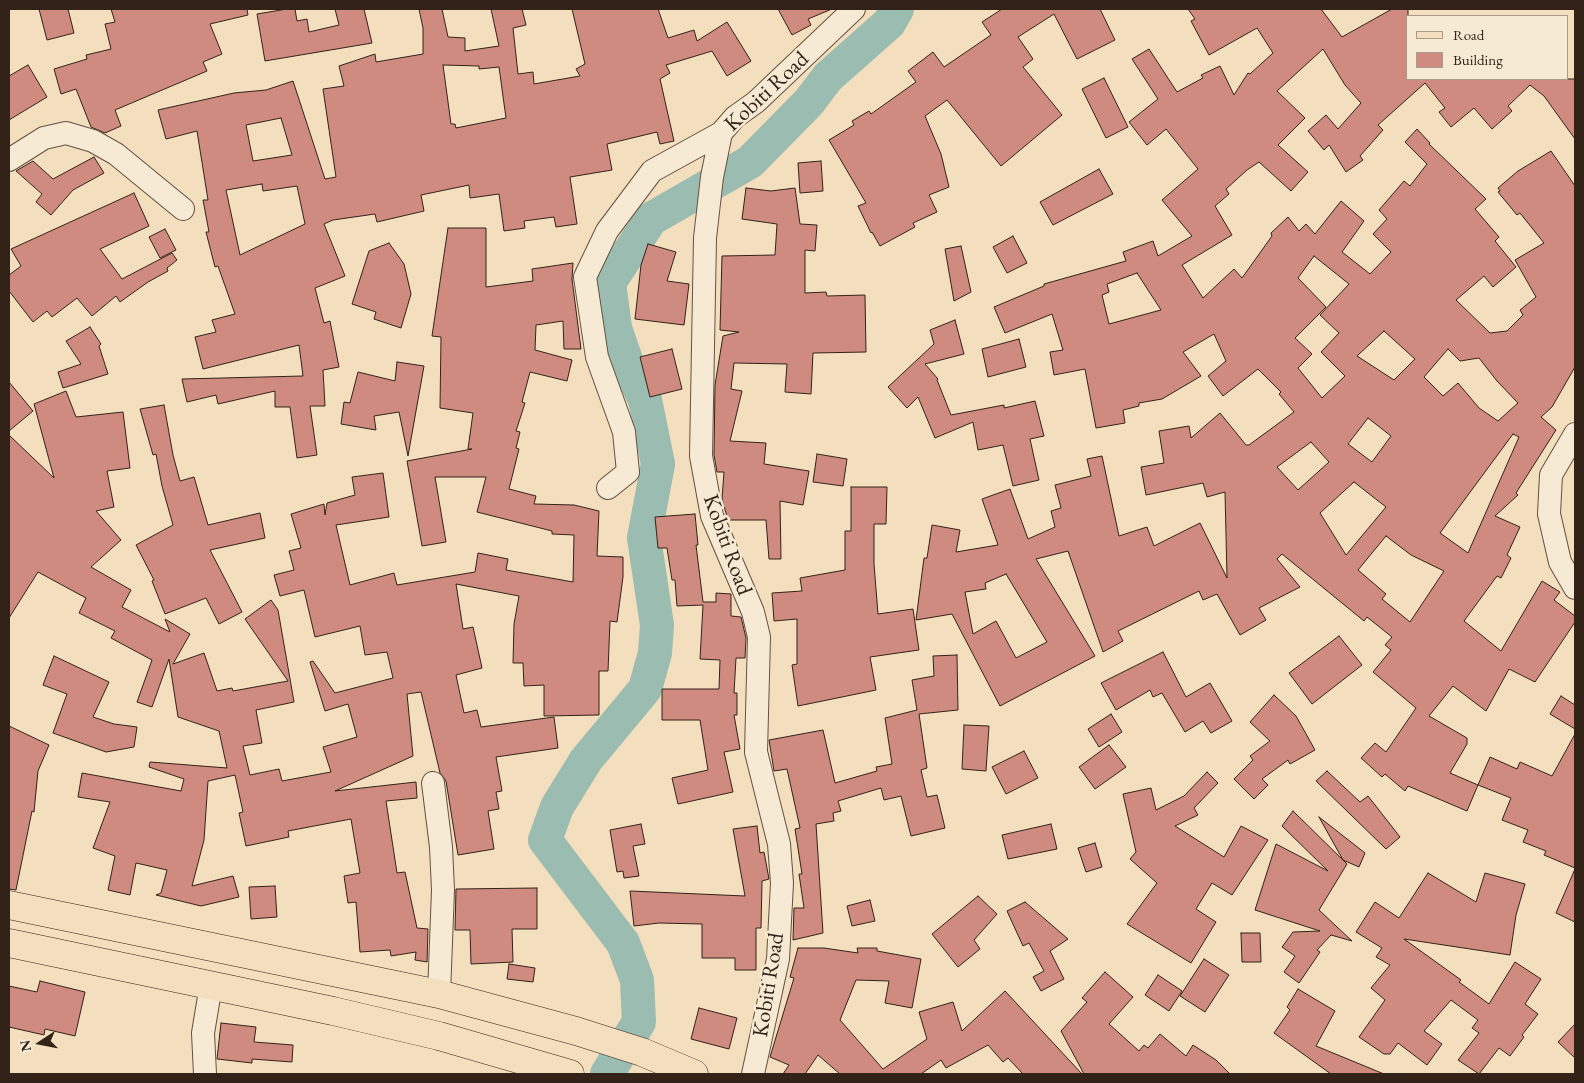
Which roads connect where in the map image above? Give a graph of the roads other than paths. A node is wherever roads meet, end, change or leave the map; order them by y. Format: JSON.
{"nodes":[{"id":1,"x":854,"y":9,"type":"edge"},
{"id":2,"x":721,"y":133,"type":"junction"},
{"id":3,"x":9,"y":160,"type":"edge"},
{"id":4,"x":183,"y":209,"type":"dead end"},
{"id":5,"x":1575,"y":434,"type":"edge"},
{"id":6,"x":608,"y":488,"type":"dead end"},
{"id":7,"x":1575,"y":588,"type":"edge"},
{"id":8,"x":433,"y":783,"type":"dead end"},
{"id":9,"x":9,"y":905,"type":"edge"},
{"id":10,"x":9,"y":943,"type":"edge"},
{"id":11,"x":211,"y":985,"type":"junction"},
{"id":12,"x":439,"y":994,"type":"junction"},
{"id":13,"x":563,"y":1072,"type":"edge"},
{"id":14,"x":205,"y":1074,"type":"edge"},
{"id":15,"x":694,"y":1074,"type":"edge"},
{"id":16,"x":753,"y":1074,"type":"edge"}],
"edges":[{"from":1,"to":2,"type":"street","name":"Kobiti Road"},
{"from":2,"to":6,"type":"street"},
{"from":2,"to":16,"type":"street","name":"Kobiti Road"},
{"from":3,"to":4,"type":"street"},
{"from":5,"to":7,"type":"street"},
{"from":8,"to":12,"type":"street"},
{"from":9,"to":12,"type":"main road"},
{"from":10,"to":11,"type":"main road"},
{"from":11,"to":13,"type":"main road"},
{"from":11,"to":14,"type":"street"},
{"from":12,"to":15,"type":"main road"}]}
